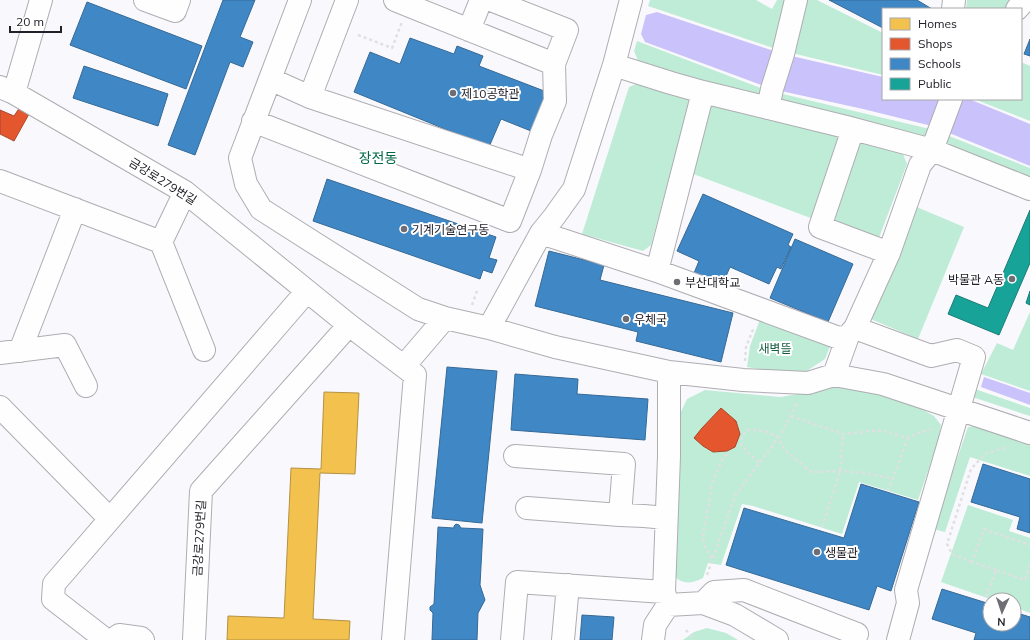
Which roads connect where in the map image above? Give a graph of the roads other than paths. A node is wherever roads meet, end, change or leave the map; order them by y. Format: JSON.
{"nodes":[{"id":1,"x":41,"y":0,"type":"edge"},
{"id":2,"x":145,"y":0,"type":"edge"},
{"id":3,"x":179,"y":0,"type":"edge"},
{"id":4,"x":300,"y":0,"type":"edge"},
{"id":5,"x":346,"y":0,"type":"edge"},
{"id":6,"x":394,"y":0,"type":"edge"},
{"id":7,"x":481,"y":0,"type":"edge"},
{"id":8,"x":491,"y":0,"type":"edge"},
{"id":9,"x":631,"y":0,"type":"edge"},
{"id":10,"x":796,"y":0,"type":"edge"},
{"id":11,"x":1025,"y":0,"type":"edge"},
{"id":12,"x":1018,"y":8,"type":"edge"},
{"id":13,"x":469,"y":30,"type":"junction"},
{"id":14,"x":554,"y":64,"type":"junction"},
{"id":15,"x":614,"y":65,"type":"junction"},
{"id":16,"x":270,"y":79,"type":"junction"},
{"id":17,"x":7,"y":90,"type":"edge"},
{"id":18,"x":703,"y":92,"type":"junction"},
{"id":19,"x":310,"y":97,"type":"junction"},
{"id":20,"x":770,"y":98,"type":"junction"},
{"id":21,"x":951,"y":100,"type":"edge"},
{"id":22,"x":253,"y":121,"type":"junction"},
{"id":23,"x":853,"y":129,"type":"junction"},
{"id":24,"x":932,"y":150,"type":"junction"},
{"id":25,"x":530,"y":170,"type":"junction"},
{"id":26,"x":0,"y":181,"type":"edge"},
{"id":27,"x":1030,"y":189,"type":"edge"},
{"id":28,"x":185,"y":192,"type":"junction"},
{"id":29,"x":75,"y":209,"type":"junction"},
{"id":30,"x":541,"y":233,"type":"junction"},
{"id":31,"x":161,"y":242,"type":"junction"},
{"id":32,"x":888,"y":253,"type":"junction"},
{"id":33,"x":657,"y":271,"type":"junction"},
{"id":34,"x":307,"y":290,"type":"junction"},
{"id":35,"x":445,"y":318,"type":"junction"},
{"id":36,"x":349,"y":324,"type":"junction"},
{"id":37,"x":488,"y":328,"type":"junction"},
{"id":38,"x":851,"y":332,"type":"junction"},
{"id":39,"x":204,"y":350,"type":"dead end"},
{"id":40,"x":10,"y":352,"type":"edge"},
{"id":41,"x":404,"y":366,"type":"junction"},
{"id":42,"x":669,"y":372,"type":"junction"},
{"id":43,"x":834,"y":375,"type":"junction"},
{"id":44,"x":86,"y":386,"type":"dead end"},
{"id":45,"x":0,"y":407,"type":"edge"},
{"id":46,"x":959,"y":409,"type":"junction"},
{"id":47,"x":1030,"y":433,"type":"edge"},
{"id":48,"x":515,"y":456,"type":"dead end"},
{"id":49,"x":527,"y":508,"type":"dead end"},
{"id":50,"x":620,"y":515,"type":"junction"},
{"id":51,"x":666,"y":518,"type":"junction"},
{"id":52,"x":110,"y":519,"type":"junction"},
{"id":53,"x":568,"y":585,"type":"junction"},
{"id":54,"x":666,"y":598,"type":"junction"},
{"id":55,"x":703,"y":603,"type":"junction"},
{"id":56,"x":857,"y":634,"type":"dead end"},
{"id":57,"x":106,"y":640,"type":"edge"},
{"id":58,"x":113,"y":640,"type":"edge"},
{"id":59,"x":144,"y":640,"type":"edge"},
{"id":60,"x":194,"y":640,"type":"edge"},
{"id":61,"x":393,"y":640,"type":"edge"},
{"id":62,"x":512,"y":640,"type":"edge"},
{"id":63,"x":563,"y":640,"type":"edge"},
{"id":64,"x":653,"y":640,"type":"edge"},
{"id":65,"x":777,"y":640,"type":"edge"},
{"id":66,"x":898,"y":640,"type":"edge"}],
"edges":[{"from":1,"to":17,"type":"street"},
{"from":2,"to":3,"type":"street"},
{"from":4,"to":16,"type":"street"},
{"from":5,"to":19,"type":"street"},
{"from":6,"to":13,"type":"street"},
{"from":7,"to":13,"type":"street"},
{"from":8,"to":14,"type":"street"},
{"from":9,"to":15,"type":"street"},
{"from":10,"to":20,"type":"street"},
{"from":11,"to":12,"type":"street"},
{"from":13,"to":14,"type":"street"},
{"from":14,"to":25,"type":"street"},
{"from":15,"to":18,"type":"street"},
{"from":15,"to":30,"type":"street"},
{"from":16,"to":19,"type":"street"},
{"from":16,"to":22,"type":"street"},
{"from":17,"to":28,"type":"street","name":"금강로279번길"},
{"from":18,"to":20,"type":"street"},
{"from":18,"to":33,"type":"street"},
{"from":19,"to":25,"type":"street"},
{"from":20,"to":23,"type":"street"},
{"from":21,"to":24,"type":"street"},
{"from":22,"to":25,"type":"street"},
{"from":22,"to":35,"type":"street"},
{"from":23,"to":24,"type":"street"},
{"from":23,"to":32,"type":"street"},
{"from":24,"to":27,"type":"street"},
{"from":24,"to":32,"type":"street"},
{"from":26,"to":29,"type":"street"},
{"from":28,"to":31,"type":"street"},
{"from":28,"to":34,"type":"street","name":"금강로279번길"},
{"from":29,"to":31,"type":"street"},
{"from":29,"to":40,"type":"street"},
{"from":30,"to":33,"type":"street"},
{"from":30,"to":37,"type":"street"},
{"from":31,"to":39,"type":"street"},
{"from":32,"to":38,"type":"street"},
{"from":33,"to":38,"type":"street"},
{"from":34,"to":36,"type":"street","name":"금강로279번길"},
{"from":34,"to":52,"type":"street"},
{"from":35,"to":37,"type":"street"},
{"from":35,"to":41,"type":"street"},
{"from":36,"to":41,"type":"street","name":"금강로279번길"},
{"from":36,"to":60,"type":"street","name":"금강로279번길"},
{"from":37,"to":42,"type":"street"},
{"from":38,"to":43,"type":"street"},
{"from":38,"to":46,"type":"street"},
{"from":40,"to":44,"type":"street"},
{"from":41,"to":61,"type":"street","name":"금강로279번길"},
{"from":42,"to":43,"type":"street"},
{"from":42,"to":51,"type":"street"},
{"from":43,"to":46,"type":"street"},
{"from":45,"to":52,"type":"street"},
{"from":46,"to":47,"type":"street"},
{"from":46,"to":66,"type":"street"},
{"from":48,"to":50,"type":"street"},
{"from":49,"to":50,"type":"street"},
{"from":50,"to":51,"type":"street"},
{"from":51,"to":54,"type":"street"},
{"from":52,"to":57,"type":"street"},
{"from":53,"to":54,"type":"street"},
{"from":53,"to":62,"type":"street"},
{"from":53,"to":63,"type":"street"},
{"from":54,"to":55,"type":"street"},
{"from":54,"to":64,"type":"street"},
{"from":55,"to":56,"type":"street"},
{"from":55,"to":65,"type":"street"},
{"from":58,"to":59,"type":"street"}]}
